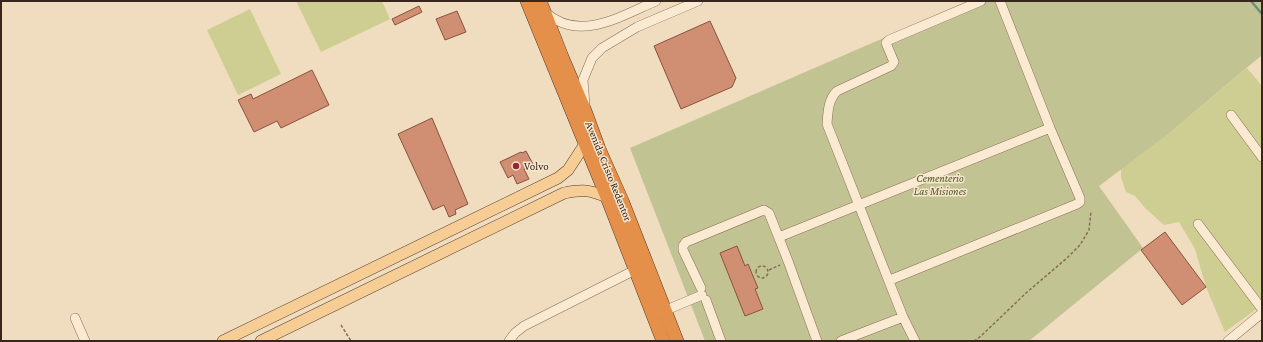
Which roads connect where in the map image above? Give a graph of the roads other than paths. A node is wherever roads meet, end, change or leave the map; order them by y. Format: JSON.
{"nodes":[{"id":1,"x":527,"y":1,"type":"edge"},
{"id":2,"x":656,"y":1,"type":"edge"},
{"id":3,"x":698,"y":1,"type":"edge"},
{"id":4,"x":981,"y":1,"type":"edge"},
{"id":5,"x":1000,"y":1,"type":"edge"},
{"id":6,"x":542,"y":6,"type":"edge"},
{"id":7,"x":629,"y":12,"type":"junction"},
{"id":8,"x":662,"y":15,"type":"junction"},
{"id":9,"x":637,"y":27,"type":"junction"},
{"id":10,"x":585,"y":111,"type":"junction"},
{"id":11,"x":1231,"y":115,"type":"dead end"},
{"id":12,"x":1050,"y":128,"type":"junction"},
{"id":13,"x":584,"y":144,"type":"junction"},
{"id":14,"x":1262,"y":157,"type":"edge"},
{"id":15,"x":558,"y":178,"type":"junction"},
{"id":16,"x":564,"y":193,"type":"junction"},
{"id":17,"x":607,"y":197,"type":"junction"},
{"id":18,"x":858,"y":204,"type":"junction"},
{"id":19,"x":1198,"y":224,"type":"dead end"},
{"id":20,"x":779,"y":237,"type":"junction"},
{"id":21,"x":635,"y":270,"type":"junction"},
{"id":22,"x":890,"y":280,"type":"junction"},
{"id":23,"x":703,"y":294,"type":"junction"},
{"id":24,"x":1262,"y":309,"type":"edge"},
{"id":25,"x":664,"y":311,"type":"junction"},
{"id":26,"x":1262,"y":313,"type":"edge"},
{"id":27,"x":903,"y":317,"type":"junction"},
{"id":28,"x":75,"y":318,"type":"dead end"},
{"id":29,"x":248,"y":329,"type":"junction"},
{"id":30,"x":85,"y":341,"type":"edge"},
{"id":31,"x":223,"y":341,"type":"edge"},
{"id":32,"x":255,"y":341,"type":"edge"},
{"id":33,"x":260,"y":341,"type":"edge"},
{"id":34,"x":509,"y":341,"type":"edge"},
{"id":35,"x":662,"y":341,"type":"edge"},
{"id":36,"x":676,"y":341,"type":"edge"},
{"id":37,"x":722,"y":341,"type":"edge"},
{"id":38,"x":817,"y":341,"type":"edge"},
{"id":39,"x":841,"y":341,"type":"edge"},
{"id":40,"x":915,"y":341,"type":"edge"},
{"id":41,"x":1228,"y":341,"type":"edge"}],
"edges":[{"from":1,"to":13,"type":"highway","name":"Avenida Cristo Redentor"},
{"from":2,"to":7,"type":"street"},
{"from":2,"to":8,"type":"street"},
{"from":3,"to":8,"type":"street"},
{"from":4,"to":18,"type":"street"},
{"from":5,"to":12,"type":"street"},
{"from":6,"to":7,"type":"street"},
{"from":6,"to":10,"type":"highway","name":"Avenida Cristo Redentor"},
{"from":7,"to":9,"type":"street"},
{"from":8,"to":9,"type":"street"},
{"from":9,"to":10,"type":"street"},
{"from":10,"to":25,"type":"highway","name":"Avenida Cristo Redentor"},
{"from":11,"to":14,"type":"street"},
{"from":12,"to":18,"type":"street"},
{"from":12,"to":22,"type":"street"},
{"from":13,"to":15,"type":"main road"},
{"from":13,"to":17,"type":"highway","name":"Avenida Cristo Redentor"},
{"from":15,"to":16,"type":"main road"},
{"from":15,"to":29,"type":"main road"},
{"from":16,"to":17,"type":"main road"},
{"from":16,"to":33,"type":"main road"},
{"from":17,"to":21,"type":"highway","name":"Avenida Cristo Redentor"},
{"from":18,"to":20,"type":"street"},
{"from":18,"to":22,"type":"street"},
{"from":19,"to":24,"type":"street"},
{"from":20,"to":23,"type":"street"},
{"from":20,"to":38,"type":"street"},
{"from":21,"to":34,"type":"street"},
{"from":21,"to":35,"type":"highway","name":"Avenida Cristo Redentor"},
{"from":22,"to":27,"type":"street"},
{"from":23,"to":25,"type":"street"},
{"from":23,"to":37,"type":"street"},
{"from":25,"to":36,"type":"highway","name":"Avenida Cristo Redentor"},
{"from":26,"to":41,"type":"street"},
{"from":27,"to":39,"type":"street"},
{"from":27,"to":40,"type":"street"},
{"from":28,"to":30,"type":"street"},
{"from":29,"to":31,"type":"main road"},
{"from":29,"to":32,"type":"main road"}]}
